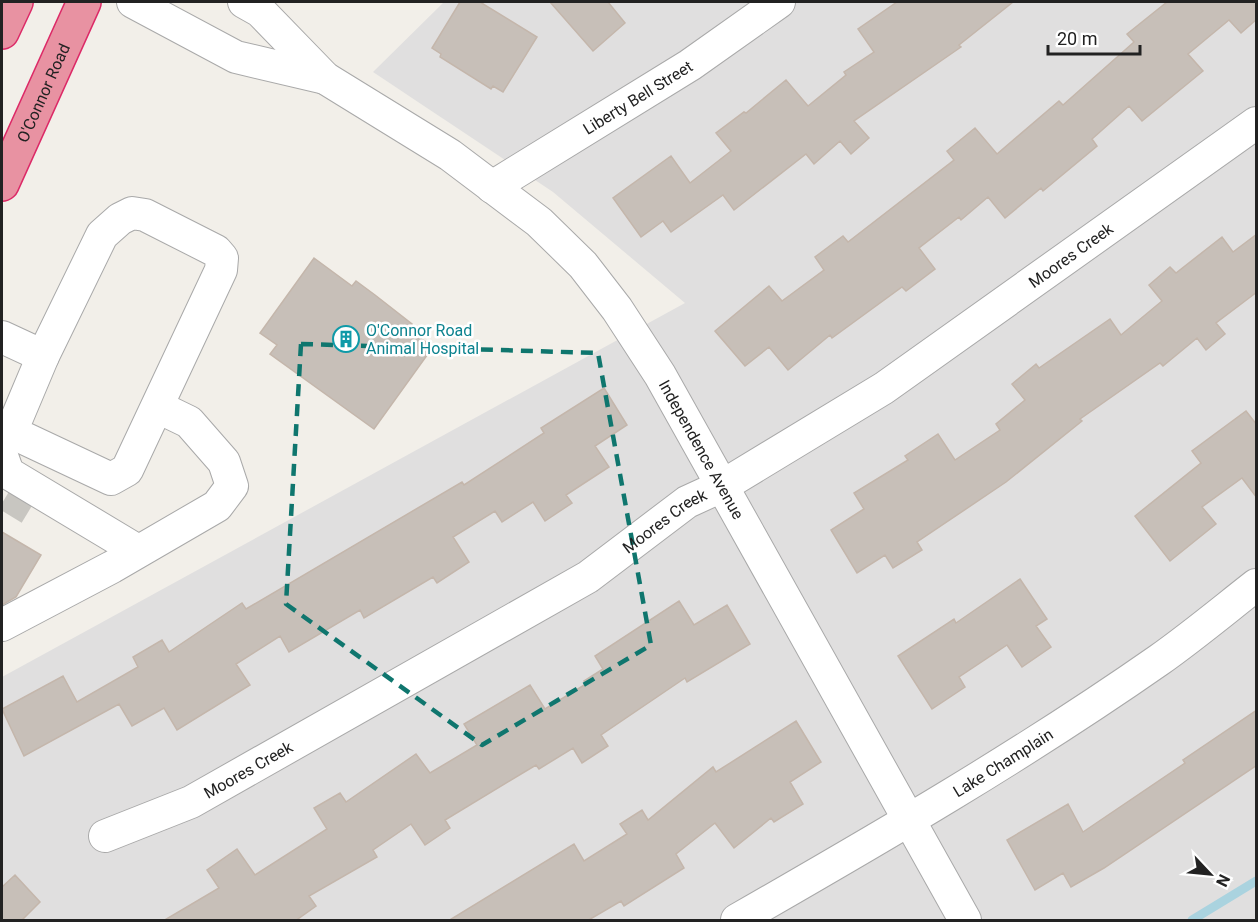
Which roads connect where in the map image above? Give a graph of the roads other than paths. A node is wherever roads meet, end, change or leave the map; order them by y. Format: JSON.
{"nodes":[{"id":1,"x":15,"y":2,"type":"edge"},
{"id":2,"x":84,"y":2,"type":"edge"},
{"id":3,"x":133,"y":2,"type":"edge"},
{"id":4,"x":244,"y":2,"type":"edge"},
{"id":5,"x":779,"y":2,"type":"edge"},
{"id":6,"x":2,"y":32,"type":"edge"},
{"id":7,"x":325,"y":78,"type":"junction"},
{"id":8,"x":1257,"y":123,"type":"edge"},
{"id":9,"x":2,"y":184,"type":"edge"},
{"id":10,"x":492,"y":187,"type":"junction"},
{"id":11,"x":2,"y":337,"type":"edge"},
{"id":12,"x":43,"y":356,"type":"junction"},
{"id":13,"x":158,"y":407,"type":"junction"},
{"id":14,"x":5,"y":447,"type":"edge"},
{"id":15,"x":724,"y":485,"type":"junction"},
{"id":16,"x":13,"y":498,"type":"tunnel mouth"},
{"id":17,"x":138,"y":551,"type":"junction"},
{"id":18,"x":112,"y":567,"type":"junction"},
{"id":19,"x":1257,"y":585,"type":"edge"},
{"id":20,"x":2,"y":625,"type":"edge"},
{"id":21,"x":910,"y":821,"type":"junction"},
{"id":22,"x":105,"y":836,"type":"dead end"},
{"id":23,"x":737,"y":921,"type":"edge"},
{"id":24,"x":965,"y":921,"type":"edge"}],
"edges":[{"from":1,"to":6,"type":"highway"},
{"from":2,"to":9,"type":"highway","name":"O'Connor Road"},
{"from":3,"to":7,"type":"street","name":"Independence Avenue"},
{"from":4,"to":7,"type":"street","name":"Independence Avenue"},
{"from":5,"to":10,"type":"street","name":"Liberty Bell Street"},
{"from":7,"to":10,"type":"street","name":"Independence Avenue"},
{"from":8,"to":15,"type":"street","name":"Moores Creek"},
{"from":10,"to":15,"type":"street","name":"Independence Avenue"},
{"from":11,"to":12,"type":"street"},
{"from":12,"to":13,"type":"street"},
{"from":12,"to":14,"type":"street"},
{"from":13,"to":14,"type":"street"},
{"from":13,"to":17,"type":"street"},
{"from":14,"to":17,"type":"street"},
{"from":15,"to":21,"type":"street","name":"Independence Avenue"},
{"from":15,"to":22,"type":"street","name":"Moores Creek"},
{"from":16,"to":18,"type":"street"},
{"from":17,"to":18,"type":"street"},
{"from":18,"to":20,"type":"street"},
{"from":19,"to":21,"type":"street","name":"Lake Champlain"},
{"from":21,"to":23,"type":"street","name":"Lake Champlain"},
{"from":21,"to":24,"type":"street","name":"Independence Avenue"}]}
